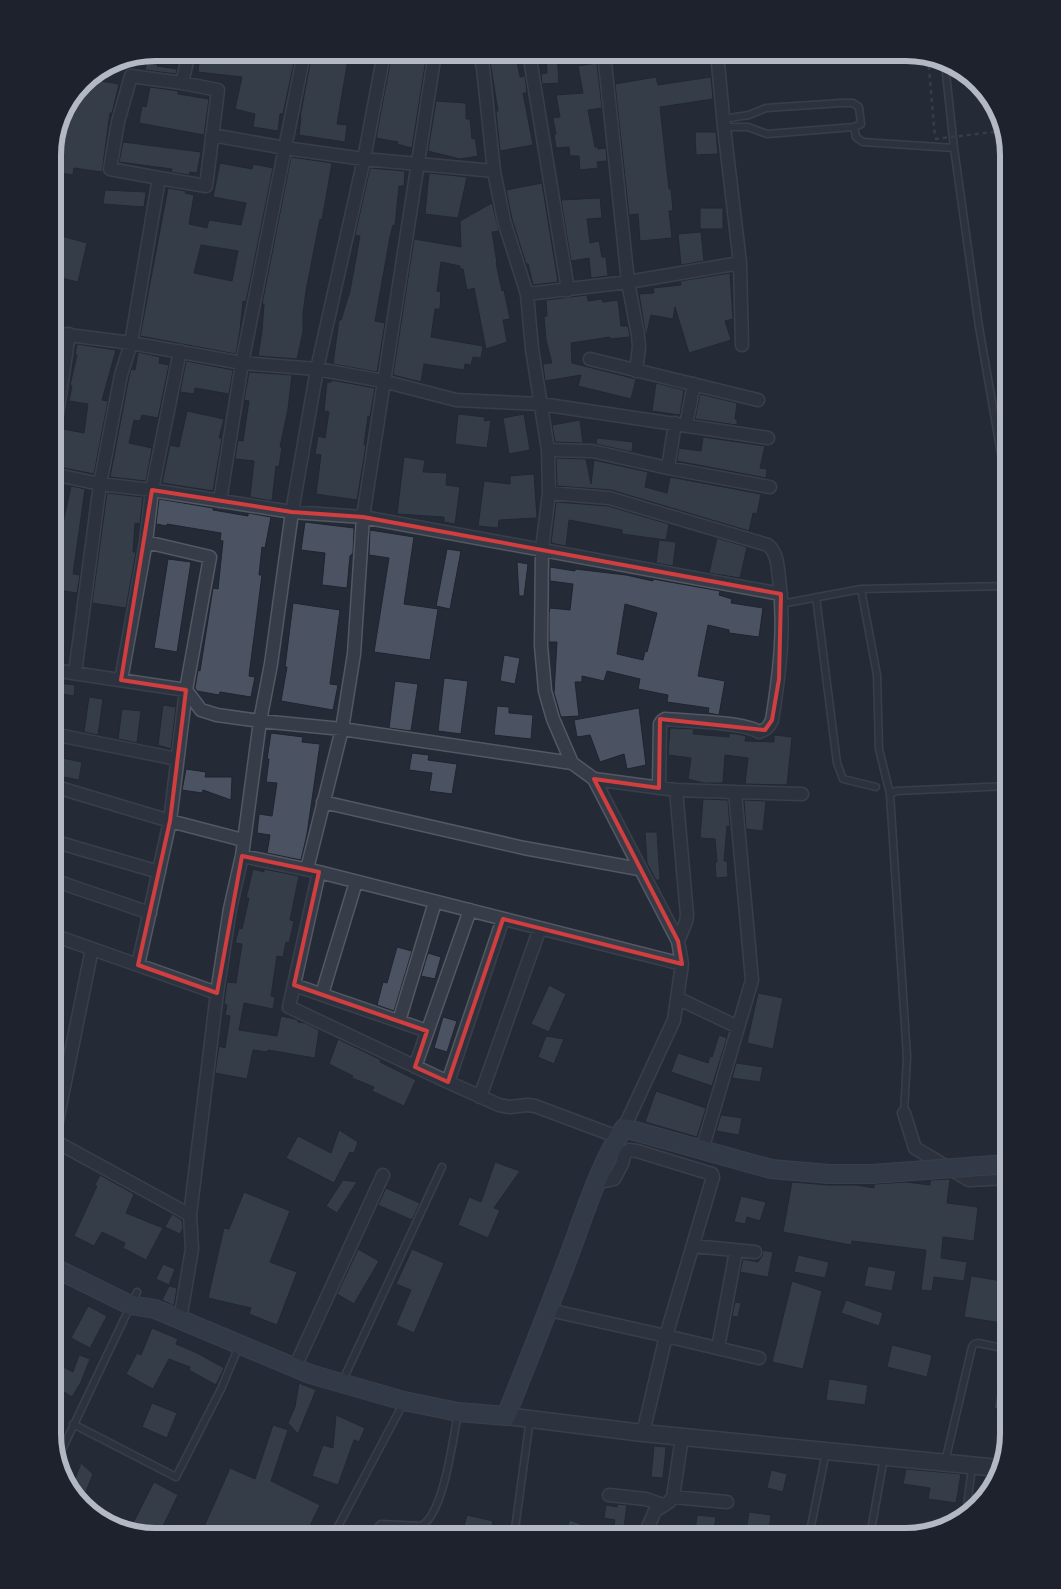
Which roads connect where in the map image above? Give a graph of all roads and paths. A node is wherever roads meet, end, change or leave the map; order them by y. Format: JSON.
{"nodes":[{"id":1,"x":188,"y":61,"type":"edge"},
{"id":2,"x":302,"y":61,"type":"edge"},
{"id":3,"x":382,"y":61,"type":"edge"},
{"id":4,"x":434,"y":61,"type":"edge"},
{"id":5,"x":482,"y":61,"type":"edge"},
{"id":6,"x":530,"y":61,"type":"edge"},
{"id":7,"x":605,"y":61,"type":"edge"},
{"id":8,"x":718,"y":61,"type":"edge"},
{"id":9,"x":928,"y":64,"type":"edge"},
{"id":10,"x":946,"y":70,"type":"edge"},
{"id":11,"x":182,"y":83,"type":"junction"},
{"id":12,"x":723,"y":123,"type":"junction"},
{"id":13,"x":854,"y":127,"type":"junction"},
{"id":14,"x":997,"y":132,"type":"edge"},
{"id":15,"x":212,"y":136,"type":"junction"},
{"id":16,"x":285,"y":148,"type":"junction"},
{"id":17,"x":954,"y":148,"type":"junction"},
{"id":18,"x":364,"y":159,"type":"junction"},
{"id":19,"x":419,"y":165,"type":"junction"},
{"id":20,"x":494,"y":172,"type":"junction"},
{"id":21,"x":159,"y":178,"type":"junction"},
{"id":22,"x":740,"y":263,"type":"junction"},
{"id":23,"x":628,"y":282,"type":"junction"},
{"id":24,"x":568,"y":290,"type":"junction"},
{"id":25,"x":528,"y":294,"type":"junction"},
{"id":26,"x":61,"y":333,"type":"edge"},
{"id":27,"x":69,"y":334,"type":"junction"},
{"id":28,"x":131,"y":343,"type":"junction"},
{"id":29,"x":742,"y":345,"type":"dead end"},
{"id":30,"x":180,"y":351,"type":"junction"},
{"id":31,"x":590,"y":360,"type":"dead end"},
{"id":32,"x":242,"y":363,"type":"junction"},
{"id":33,"x":317,"y":369,"type":"junction"},
{"id":34,"x":636,"y":371,"type":"junction"},
{"id":35,"x":383,"y":380,"type":"junction"},
{"id":36,"x":694,"y":384,"type":"junction"},
{"id":37,"x":61,"y":388,"type":"edge"},
{"id":38,"x":758,"y":400,"type":"dead end"},
{"id":39,"x":540,"y":404,"type":"junction"},
{"id":40,"x":680,"y":424,"type":"junction"},
{"id":41,"x":768,"y":438,"type":"dead end"},
{"id":42,"x":1000,"y":448,"type":"edge"},
{"id":43,"x":548,"y":450,"type":"junction"},
{"id":44,"x":668,"y":468,"type":"junction"},
{"id":45,"x":61,"y":476,"type":"edge"},
{"id":46,"x":100,"y":484,"type":"junction"},
{"id":47,"x":770,"y":487,"type":"dead end"},
{"id":48,"x":152,"y":490,"type":"junction"},
{"id":49,"x":549,"y":493,"type":"junction"},
{"id":50,"x":220,"y":501,"type":"junction"},
{"id":51,"x":292,"y":512,"type":"junction"},
{"id":52,"x":364,"y":517,"type":"junction"},
{"id":53,"x":146,"y":542,"type":"junction"},
{"id":54,"x":542,"y":549,"type":"junction"},
{"id":55,"x":1000,"y":586,"type":"edge"},
{"id":56,"x":861,"y":589,"type":"junction"},
{"id":57,"x":816,"y":597,"type":"junction"},
{"id":58,"x":781,"y":599,"type":"junction"},
{"id":59,"x":61,"y":671,"type":"edge"},
{"id":60,"x":75,"y":673,"type":"junction"},
{"id":61,"x":121,"y":680,"type":"junction"},
{"id":62,"x":186,"y":690,"type":"junction"},
{"id":63,"x":260,"y":721,"type":"junction"},
{"id":64,"x":342,"y":729,"type":"junction"},
{"id":65,"x":61,"y":736,"type":"edge"},
{"id":66,"x":178,"y":759,"type":"junction"},
{"id":67,"x":572,"y":763,"type":"junction"},
{"id":68,"x":594,"y":779,"type":"junction"},
{"id":69,"x":1000,"y":786,"type":"edge"},
{"id":70,"x":876,"y":787,"type":"dead end"},
{"id":71,"x":61,"y":788,"type":"edge"},
{"id":72,"x":659,"y":788,"type":"junction"},
{"id":73,"x":676,"y":790,"type":"junction"},
{"id":74,"x":735,"y":792,"type":"junction"},
{"id":75,"x":802,"y":794,"type":"dead end"},
{"id":76,"x":890,"y":794,"type":"junction"},
{"id":77,"x":323,"y":802,"type":"junction"},
{"id":78,"x":170,"y":821,"type":"junction"},
{"id":79,"x":243,"y":840,"type":"junction"},
{"id":80,"x":61,"y":843,"type":"edge"},
{"id":81,"x":242,"y":856,"type":"junction"},
{"id":82,"x":639,"y":869,"type":"junction"},
{"id":83,"x":313,"y":871,"type":"junction"},
{"id":84,"x":159,"y":872,"type":"junction"},
{"id":85,"x":356,"y":882,"type":"junction"},
{"id":86,"x":61,"y":883,"type":"edge"},
{"id":87,"x":435,"y":902,"type":"junction"},
{"id":88,"x":470,"y":910,"type":"junction"},
{"id":89,"x":150,"y":913,"type":"junction"},
{"id":90,"x":503,"y":919,"type":"junction"},
{"id":91,"x":540,"y":928,"type":"junction"},
{"id":92,"x":61,"y":938,"type":"edge"},
{"id":93,"x":678,"y":941,"type":"junction"},
{"id":94,"x":92,"y":949,"type":"junction"},
{"id":95,"x":682,"y":964,"type":"junction"},
{"id":96,"x":138,"y":965,"type":"junction"},
{"id":97,"x":294,"y":985,"type":"junction"},
{"id":98,"x":217,"y":993,"type":"junction"},
{"id":99,"x":322,"y":994,"type":"junction"},
{"id":100,"x":677,"y":998,"type":"junction"},
{"id":101,"x":399,"y":1021,"type":"junction"},
{"id":102,"x":738,"y":1027,"type":"junction"},
{"id":103,"x":427,"y":1031,"type":"junction"},
{"id":104,"x":415,"y":1067,"type":"junction"},
{"id":105,"x":448,"y":1082,"type":"junction"},
{"id":106,"x":480,"y":1097,"type":"junction"},
{"id":107,"x":61,"y":1102,"type":"edge"},
{"id":108,"x":904,"y":1113,"type":"joint"},
{"id":109,"x":621,"y":1133,"type":"junction"},
{"id":110,"x":61,"y":1145,"type":"edge"},
{"id":111,"x":702,"y":1150,"type":"junction"},
{"id":112,"x":1000,"y":1165,"type":"edge"},
{"id":113,"x":442,"y":1166,"type":"dead end"},
{"id":114,"x":383,"y":1175,"type":"dead end"},
{"id":115,"x":1000,"y":1178,"type":"edge"},
{"id":116,"x":596,"y":1183,"type":"junction"},
{"id":117,"x":190,"y":1215,"type":"junction"},
{"id":118,"x":693,"y":1246,"type":"junction"},
{"id":119,"x":736,"y":1251,"type":"junction"},
{"id":120,"x":755,"y":1252,"type":"dead end"},
{"id":121,"x":61,"y":1271,"type":"edge"},
{"id":122,"x":133,"y":1298,"type":"junction"},
{"id":123,"x":548,"y":1310,"type":"junction"},
{"id":124,"x":180,"y":1320,"type":"junction"},
{"id":125,"x":666,"y":1336,"type":"junction"},
{"id":126,"x":240,"y":1343,"type":"junction"},
{"id":127,"x":1000,"y":1347,"type":"edge"},
{"id":128,"x":718,"y":1348,"type":"junction"},
{"id":129,"x":759,"y":1358,"type":"dead end"},
{"id":130,"x":295,"y":1367,"type":"junction"},
{"id":131,"x":341,"y":1383,"type":"junction"},
{"id":132,"x":404,"y":1401,"type":"junction"},
{"id":133,"x":458,"y":1412,"type":"junction"},
{"id":134,"x":506,"y":1416,"type":"junction"},
{"id":135,"x":530,"y":1419,"type":"junction"},
{"id":136,"x":73,"y":1424,"type":"junction"},
{"id":137,"x":643,"y":1433,"type":"junction"},
{"id":138,"x":682,"y":1437,"type":"junction"},
{"id":139,"x":62,"y":1447,"type":"edge"},
{"id":140,"x":826,"y":1451,"type":"junction"},
{"id":141,"x":884,"y":1457,"type":"junction"},
{"id":142,"x":945,"y":1463,"type":"junction"},
{"id":143,"x":973,"y":1466,"type":"junction"},
{"id":144,"x":994,"y":1468,"type":"edge"},
{"id":145,"x":609,"y":1495,"type":"dead end"},
{"id":146,"x":668,"y":1501,"type":"junction"},
{"id":147,"x":727,"y":1502,"type":"dead end"},
{"id":148,"x":967,"y":1504,"type":"edge"},
{"id":149,"x":337,"y":1528,"type":"edge"},
{"id":150,"x":376,"y":1528,"type":"edge"},
{"id":151,"x":515,"y":1528,"type":"edge"},
{"id":152,"x":648,"y":1528,"type":"edge"},
{"id":153,"x":811,"y":1528,"type":"edge"},
{"id":154,"x":871,"y":1528,"type":"edge"}],
"edges":[{"from":1,"to":11,"type":"street"},
{"from":2,"to":16,"type":"street"},
{"from":3,"to":18,"type":"street"},
{"from":4,"to":19,"type":"street"},
{"from":5,"to":20,"type":"street"},
{"from":6,"to":24,"type":"street"},
{"from":7,"to":23,"type":"street"},
{"from":8,"to":12,"type":"street"},
{"from":9,"to":14,"type":"path","bridge":true},
{"from":10,"to":17,"type":"lane"},
{"from":11,"to":15,"type":"street"},
{"from":11,"to":21,"type":"street"},
{"from":12,"to":13,"type":"lane"},
{"from":12,"to":13,"type":"lane"},
{"from":12,"to":22,"type":"street"},
{"from":13,"to":17,"type":"lane"},
{"from":15,"to":16,"type":"street"},
{"from":15,"to":21,"type":"street"},
{"from":16,"to":18,"type":"street"},
{"from":16,"to":32,"type":"street"},
{"from":17,"to":42,"type":"lane"},
{"from":18,"to":19,"type":"street"},
{"from":18,"to":33,"type":"street"},
{"from":19,"to":20,"type":"street"},
{"from":19,"to":35,"type":"street"},
{"from":20,"to":25,"type":"street"},
{"from":21,"to":28,"type":"street"},
{"from":22,"to":23,"type":"street"},
{"from":22,"to":29,"type":"street"},
{"from":23,"to":24,"type":"street"},
{"from":23,"to":34,"type":"street"},
{"from":24,"to":25,"type":"street"},
{"from":25,"to":39,"type":"street"},
{"from":26,"to":27,"type":"street"},
{"from":27,"to":28,"type":"street"},
{"from":27,"to":37,"type":"street"},
{"from":28,"to":30,"type":"street"},
{"from":28,"to":46,"type":"street"},
{"from":30,"to":32,"type":"street"},
{"from":30,"to":48,"type":"street"},
{"from":31,"to":34,"type":"street"},
{"from":32,"to":33,"type":"street"},
{"from":32,"to":50,"type":"street"},
{"from":33,"to":35,"type":"street"},
{"from":33,"to":51,"type":"street"},
{"from":34,"to":36,"type":"street"},
{"from":35,"to":39,"type":"street"},
{"from":35,"to":52,"type":"street"},
{"from":36,"to":38,"type":"street"},
{"from":36,"to":40,"type":"street"},
{"from":39,"to":40,"type":"street"},
{"from":39,"to":43,"type":"street"},
{"from":40,"to":41,"type":"street"},
{"from":40,"to":44,"type":"street"},
{"from":43,"to":44,"type":"street"},
{"from":43,"to":49,"type":"street"},
{"from":44,"to":47,"type":"street"},
{"from":45,"to":46,"type":"street"},
{"from":46,"to":48,"type":"street"},
{"from":46,"to":60,"type":"street"},
{"from":48,"to":50,"type":"street"},
{"from":48,"to":53,"type":"street"},
{"from":49,"to":54,"type":"street"},
{"from":49,"to":58,"type":"street"},
{"from":50,"to":51,"type":"street"},
{"from":51,"to":52,"type":"street"},
{"from":51,"to":63,"type":"street"},
{"from":52,"to":54,"type":"street"},
{"from":52,"to":64,"type":"street"},
{"from":53,"to":61,"type":"street"},
{"from":53,"to":62,"type":"street"},
{"from":54,"to":58,"type":"street"},
{"from":54,"to":67,"type":"street"},
{"from":55,"to":56,"type":"lane"},
{"from":56,"to":57,"type":"lane"},
{"from":56,"to":76,"type":"lane"},
{"from":57,"to":58,"type":"lane"},
{"from":57,"to":70,"type":"lane"},
{"from":58,"to":72,"type":"street"},
{"from":59,"to":60,"type":"street"},
{"from":60,"to":61,"type":"street"},
{"from":61,"to":62,"type":"street"},
{"from":62,"to":63,"type":"street"},
{"from":62,"to":66,"type":"street"},
{"from":63,"to":64,"type":"street"},
{"from":63,"to":79,"type":"street"},
{"from":64,"to":67,"type":"street"},
{"from":64,"to":77,"type":"street"},
{"from":65,"to":66,"type":"street"},
{"from":66,"to":78,"type":"street"},
{"from":67,"to":68,"type":"street"},
{"from":68,"to":72,"type":"street"},
{"from":68,"to":82,"type":"street"},
{"from":69,"to":76,"type":"lane"},
{"from":71,"to":78,"type":"street"},
{"from":72,"to":73,"type":"street"},
{"from":73,"to":74,"type":"street"},
{"from":73,"to":93,"type":"street"},
{"from":74,"to":75,"type":"street"},
{"from":74,"to":102,"type":"street"},
{"from":76,"to":108,"type":"lane"},
{"from":77,"to":82,"type":"street"},
{"from":77,"to":83,"type":"street"},
{"from":78,"to":79,"type":"street"},
{"from":78,"to":84,"type":"street"},
{"from":79,"to":81,"type":"street"},
{"from":80,"to":84,"type":"street"},
{"from":81,"to":83,"type":"street"},
{"from":81,"to":98,"type":"street"},
{"from":82,"to":93,"type":"street"},
{"from":83,"to":85,"type":"street"},
{"from":83,"to":97,"type":"street"},
{"from":84,"to":89,"type":"street"},
{"from":85,"to":87,"type":"street"},
{"from":85,"to":99,"type":"street"},
{"from":86,"to":89,"type":"street"},
{"from":87,"to":88,"type":"street"},
{"from":87,"to":101,"type":"street"},
{"from":88,"to":90,"type":"street"},
{"from":88,"to":103,"type":"street"},
{"from":89,"to":96,"type":"street"},
{"from":90,"to":91,"type":"street"},
{"from":90,"to":105,"type":"street"},
{"from":91,"to":95,"type":"street"},
{"from":91,"to":106,"type":"street"},
{"from":92,"to":94,"type":"street"},
{"from":93,"to":95,"type":"street"},
{"from":94,"to":96,"type":"street"},
{"from":94,"to":107,"type":"street"},
{"from":95,"to":100,"type":"street"},
{"from":96,"to":98,"type":"street"},
{"from":97,"to":99,"type":"street"},
{"from":97,"to":104,"type":"street"},
{"from":98,"to":117,"type":"street"},
{"from":99,"to":101,"type":"street"},
{"from":100,"to":102,"type":"street"},
{"from":100,"to":109,"type":"street"},
{"from":101,"to":103,"type":"street"},
{"from":102,"to":111,"type":"street"},
{"from":103,"to":104,"type":"street"},
{"from":104,"to":105,"type":"street"},
{"from":105,"to":106,"type":"street"},
{"from":106,"to":109,"type":"street"},
{"from":108,"to":115,"type":"street"},
{"from":109,"to":111,"type":"main road"},
{"from":109,"to":116,"type":"main road"},
{"from":110,"to":117,"type":"street"},
{"from":111,"to":112,"type":"main road","bridge":true},
{"from":113,"to":131,"type":"lane"},
{"from":114,"to":130,"type":"street"},
{"from":116,"to":118,"type":"street"},
{"from":116,"to":123,"type":"main road"},
{"from":117,"to":124,"type":"street"},
{"from":118,"to":119,"type":"street"},
{"from":118,"to":125,"type":"street"},
{"from":119,"to":120,"type":"street"},
{"from":119,"to":128,"type":"street"},
{"from":121,"to":122,"type":"main road"},
{"from":122,"to":124,"type":"main road"},
{"from":122,"to":136,"type":"lane"},
{"from":123,"to":125,"type":"street"},
{"from":123,"to":134,"type":"main road"},
{"from":124,"to":126,"type":"main road"},
{"from":125,"to":128,"type":"street"},
{"from":125,"to":137,"type":"street"},
{"from":126,"to":130,"type":"main road"},
{"from":126,"to":136,"type":"lane"},
{"from":127,"to":142,"type":"lane"},
{"from":128,"to":129,"type":"street"},
{"from":130,"to":131,"type":"main road"},
{"from":131,"to":132,"type":"main road"},
{"from":132,"to":133,"type":"main road"},
{"from":132,"to":149,"type":"lane"},
{"from":133,"to":134,"type":"main road"},
{"from":133,"to":150,"type":"lane"},
{"from":134,"to":135,"type":"street"},
{"from":135,"to":137,"type":"street"},
{"from":135,"to":151,"type":"lane"},
{"from":136,"to":139,"type":"lane"},
{"from":137,"to":138,"type":"street"},
{"from":138,"to":140,"type":"street"},
{"from":138,"to":146,"type":"street"},
{"from":140,"to":141,"type":"street"},
{"from":140,"to":153,"type":"lane"},
{"from":141,"to":142,"type":"street"},
{"from":141,"to":154,"type":"lane"},
{"from":142,"to":143,"type":"street"},
{"from":143,"to":144,"type":"street"},
{"from":143,"to":148,"type":"lane"},
{"from":145,"to":146,"type":"street"},
{"from":146,"to":147,"type":"street"},
{"from":146,"to":152,"type":"street"}]}
